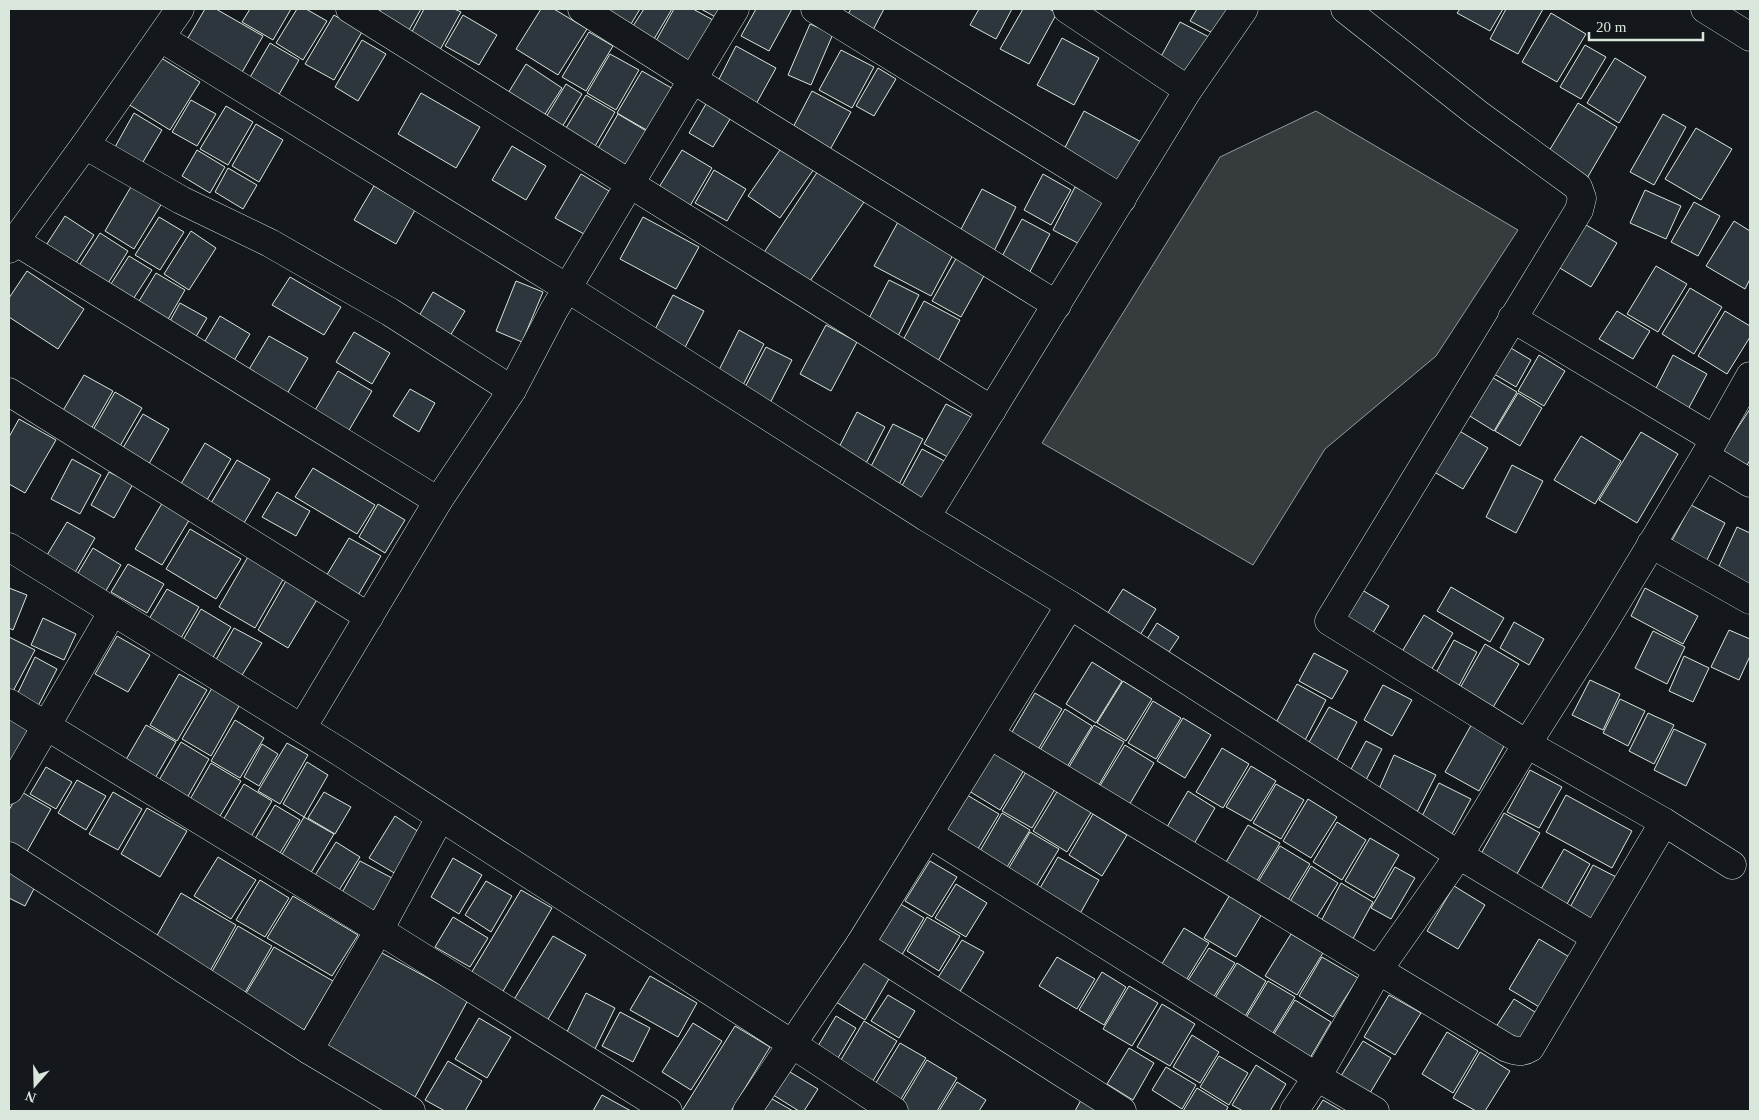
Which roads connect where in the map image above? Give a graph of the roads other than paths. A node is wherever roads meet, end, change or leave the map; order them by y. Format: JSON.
{"nodes":[{"id":1,"x":180,"y":9,"type":"edge"},
{"id":2,"x":350,"y":9,"type":"edge"},
{"id":3,"x":582,"y":9,"type":"edge"},
{"id":4,"x":734,"y":9,"type":"edge"},
{"id":5,"x":815,"y":9,"type":"edge"},
{"id":6,"x":1067,"y":9,"type":"edge"},
{"id":7,"x":1244,"y":9,"type":"edge"},
{"id":8,"x":1345,"y":9,"type":"edge"},
{"id":9,"x":1706,"y":9,"type":"edge"},
{"id":10,"x":1750,"y":37,"type":"edge"},
{"id":11,"x":161,"y":38,"type":"junction"},
{"id":12,"x":692,"y":79,"type":"junction"},
{"id":13,"x":1188,"y":90,"type":"junction"},
{"id":14,"x":85,"y":144,"type":"junction"},
{"id":15,"x":630,"y":184,"type":"junction"},
{"id":16,"x":1122,"y":199,"type":"junction"},
{"id":17,"x":12,"y":245,"type":"edge"},
{"id":18,"x":567,"y":288,"type":"junction"},
{"id":19,"x":1057,"y":305,"type":"junction"},
{"id":20,"x":1512,"y":318,"type":"junction"},
{"id":21,"x":1750,"y":376,"type":"edge"},
{"id":22,"x":512,"y":390,"type":"junction"},
{"id":23,"x":9,"y":392,"type":"edge"},
{"id":24,"x":992,"y":410,"type":"junction"},
{"id":25,"x":1710,"y":448,"type":"junction"},
{"id":26,"x":1750,"y":483,"type":"edge"},
{"id":27,"x":438,"y":501,"type":"junction"},
{"id":28,"x":926,"y":517,"type":"junction"},
{"id":29,"x":1650,"y":544,"type":"junction"},
{"id":30,"x":9,"y":547,"type":"edge"},
{"id":31,"x":1750,"y":600,"type":"edge"},
{"id":32,"x":1070,"y":605,"type":"junction"},
{"id":33,"x":113,"y":611,"type":"junction"},
{"id":34,"x":369,"y":617,"type":"junction"},
{"id":35,"x":9,"y":703,"type":"edge"},
{"id":36,"x":45,"y":725,"type":"junction"},
{"id":37,"x":302,"y":728,"type":"junction"},
{"id":38,"x":990,"y":735,"type":"junction"},
{"id":39,"x":1527,"y":744,"type":"junction"},
{"id":40,"x":9,"y":790,"type":"edge"},
{"id":41,"x":440,"y":818,"type":"junction"},
{"id":42,"x":1664,"y":822,"type":"junction"},
{"id":43,"x":929,"y":834,"type":"junction"},
{"id":44,"x":1460,"y":855,"type":"junction"},
{"id":45,"x":9,"y":856,"type":"edge"},
{"id":46,"x":1732,"y":865,"type":"dead end"},
{"id":47,"x":379,"y":930,"type":"junction"},
{"id":48,"x":1595,"y":937,"type":"junction"},
{"id":49,"x":860,"y":944,"type":"junction"},
{"id":50,"x":1379,"y":970,"type":"junction"},
{"id":51,"x":792,"y":1044,"type":"junction"},
{"id":52,"x":310,"y":1050,"type":"junction"},
{"id":53,"x":1317,"y":1077,"type":"junction"},
{"id":54,"x":411,"y":1111,"type":"edge"},
{"id":55,"x":668,"y":1111,"type":"edge"},
{"id":56,"x":747,"y":1111,"type":"edge"},
{"id":57,"x":894,"y":1111,"type":"edge"},
{"id":58,"x":1122,"y":1111,"type":"edge"},
{"id":59,"x":1294,"y":1111,"type":"edge"},
{"id":60,"x":1375,"y":1111,"type":"edge"}],
"edges":[{"from":1,"to":11,"type":"street"},
{"from":2,"to":15,"type":"street"},
{"from":3,"to":12,"type":"street"},
{"from":4,"to":12,"type":"street"},
{"from":5,"to":16,"type":"street"},
{"from":6,"to":13,"type":"street"},
{"from":7,"to":13,"type":"street"},
{"from":8,"to":20,"type":"street"},
{"from":9,"to":10,"type":"street"},
{"from":11,"to":14,"type":"street"},
{"from":11,"to":18,"type":"street"},
{"from":12,"to":15,"type":"street"},
{"from":12,"to":19,"type":"street"},
{"from":13,"to":16,"type":"street"},
{"from":14,"to":17,"type":"street"},
{"from":14,"to":22,"type":"street"},
{"from":15,"to":18,"type":"street"},
{"from":15,"to":24,"type":"street"},
{"from":16,"to":19,"type":"street"},
{"from":17,"to":27,"type":"street"},
{"from":18,"to":22,"type":"street"},
{"from":18,"to":28,"type":"street"},
{"from":19,"to":24,"type":"street"},
{"from":20,"to":25,"type":"street"},
{"from":20,"to":39,"type":"street"},
{"from":21,"to":25,"type":"street"},
{"from":22,"to":27,"type":"street"},
{"from":23,"to":34,"type":"street"},
{"from":24,"to":28,"type":"street"},
{"from":25,"to":26,"type":"street"},
{"from":25,"to":29,"type":"street"},
{"from":27,"to":34,"type":"street"},
{"from":28,"to":32,"type":"street"},
{"from":29,"to":31,"type":"street"},
{"from":29,"to":39,"type":"street"},
{"from":30,"to":33,"type":"street"},
{"from":32,"to":38,"type":"street"},
{"from":32,"to":44,"type":"street"},
{"from":33,"to":36,"type":"street"},
{"from":33,"to":37,"type":"street"},
{"from":34,"to":37,"type":"street"},
{"from":35,"to":36,"type":"street"},
{"from":36,"to":40,"type":"street"},
{"from":36,"to":47,"type":"street"},
{"from":37,"to":41,"type":"street"},
{"from":38,"to":43,"type":"street"},
{"from":38,"to":50,"type":"street"},
{"from":39,"to":42,"type":"street"},
{"from":39,"to":44,"type":"street"},
{"from":41,"to":47,"type":"street"},
{"from":41,"to":51,"type":"street"},
{"from":42,"to":46,"type":"street"},
{"from":42,"to":48,"type":"street"},
{"from":43,"to":49,"type":"street"},
{"from":43,"to":53,"type":"street"},
{"from":44,"to":48,"type":"street"},
{"from":44,"to":50,"type":"street"},
{"from":45,"to":52,"type":"street"},
{"from":47,"to":52,"type":"street"},
{"from":47,"to":55,"type":"street"},
{"from":48,"to":50,"type":"street"},
{"from":49,"to":51,"type":"street"},
{"from":49,"to":58,"type":"street"},
{"from":50,"to":53,"type":"street"},
{"from":51,"to":56,"type":"street"},
{"from":51,"to":57,"type":"street"},
{"from":52,"to":54,"type":"street"},
{"from":53,"to":59,"type":"street"},
{"from":53,"to":60,"type":"street"}]}
